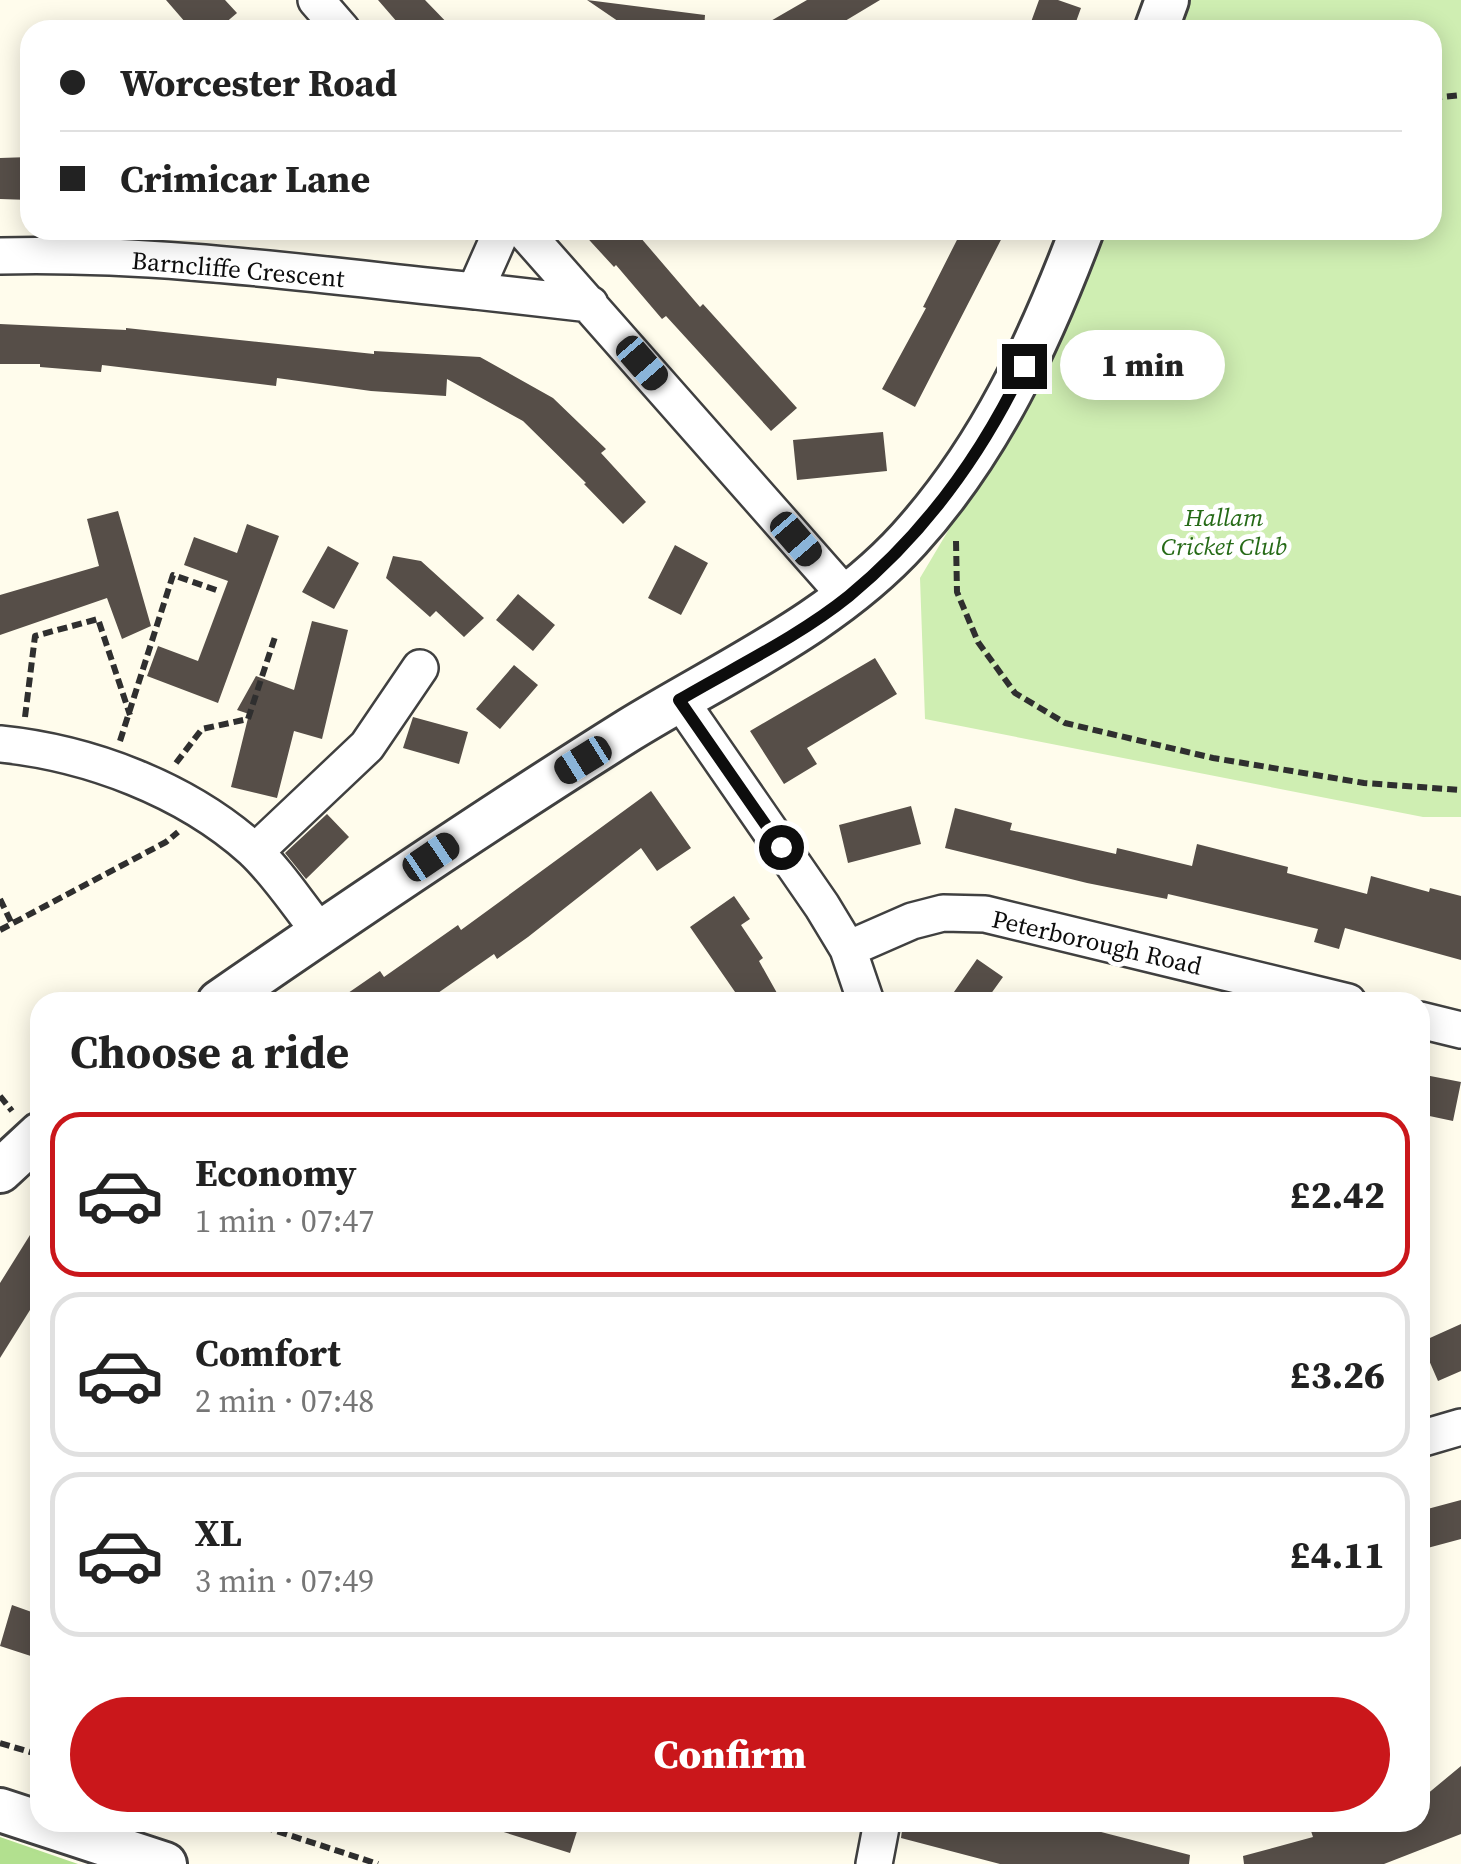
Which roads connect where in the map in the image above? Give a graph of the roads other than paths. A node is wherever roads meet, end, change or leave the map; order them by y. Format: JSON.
{"nodes":[{"id":1,"x":316,"y":0,"type":"edge"},
{"id":2,"x":333,"y":20,"type":"edge"},
{"id":3,"x":498,"y":240,"type":"edge"},
{"id":4,"x":533,"y":240,"type":"edge"},
{"id":5,"x":1078,"y":240,"type":"edge"},
{"id":6,"x":0,"y":256,"type":"edge"},
{"id":7,"x":475,"y":290,"type":"junction"},
{"id":8,"x":590,"y":304,"type":"junction"},
{"id":9,"x":847,"y":597,"type":"junction"},
{"id":10,"x":420,"y":668,"type":"dead end"},
{"id":11,"x":679,"y":700,"type":"junction"},
{"id":12,"x":11,"y":745,"type":"edge"},
{"id":13,"x":255,"y":852,"type":"junction"},
{"id":14,"x":320,"y":932,"type":"junction"},
{"id":15,"x":848,"y":949,"type":"junction"},
{"id":16,"x":234,"y":992,"type":"edge"},
{"id":17,"x":863,"y":992,"type":"edge"},
{"id":18,"x":1307,"y":992,"type":"edge"},
{"id":19,"x":1430,"y":1022,"type":"edge"},
{"id":20,"x":1461,"y":1030,"type":"edge"},
{"id":21,"x":30,"y":1143,"type":"edge"},
{"id":22,"x":0,"y":1171,"type":"edge"},
{"id":23,"x":1461,"y":1427,"type":"edge"},
{"id":24,"x":1430,"y":1436,"type":"edge"},
{"id":25,"x":0,"y":1810,"type":"edge"},
{"id":26,"x":30,"y":1820,"type":"edge"},
{"id":27,"x":68,"y":1832,"type":"edge"},
{"id":28,"x":880,"y":1832,"type":"edge"},
{"id":29,"x":166,"y":1864,"type":"edge"},
{"id":30,"x":874,"y":1864,"type":"edge"}],
"edges":[{"from":1,"to":2,"type":"street"},
{"from":3,"to":7,"type":"street"},
{"from":4,"to":8,"type":"street"},
{"from":5,"to":9,"type":"street"},
{"from":6,"to":7,"type":"street","name":"Barncliffe Crescent"},
{"from":7,"to":8,"type":"street","name":"Barncliffe Crescent"},
{"from":8,"to":9,"type":"street"},
{"from":9,"to":11,"type":"street"},
{"from":10,"to":13,"type":"street"},
{"from":11,"to":14,"type":"street"},
{"from":11,"to":15,"type":"street"},
{"from":12,"to":13,"type":"street"},
{"from":13,"to":14,"type":"street"},
{"from":14,"to":16,"type":"street"},
{"from":15,"to":17,"type":"street"},
{"from":15,"to":18,"type":"street","name":"Peterborough Road"},
{"from":19,"to":20,"type":"street"},
{"from":21,"to":22,"type":"street"},
{"from":23,"to":24,"type":"street"},
{"from":25,"to":26,"type":"street"},
{"from":27,"to":29,"type":"street"},
{"from":28,"to":30,"type":"street"}]}
